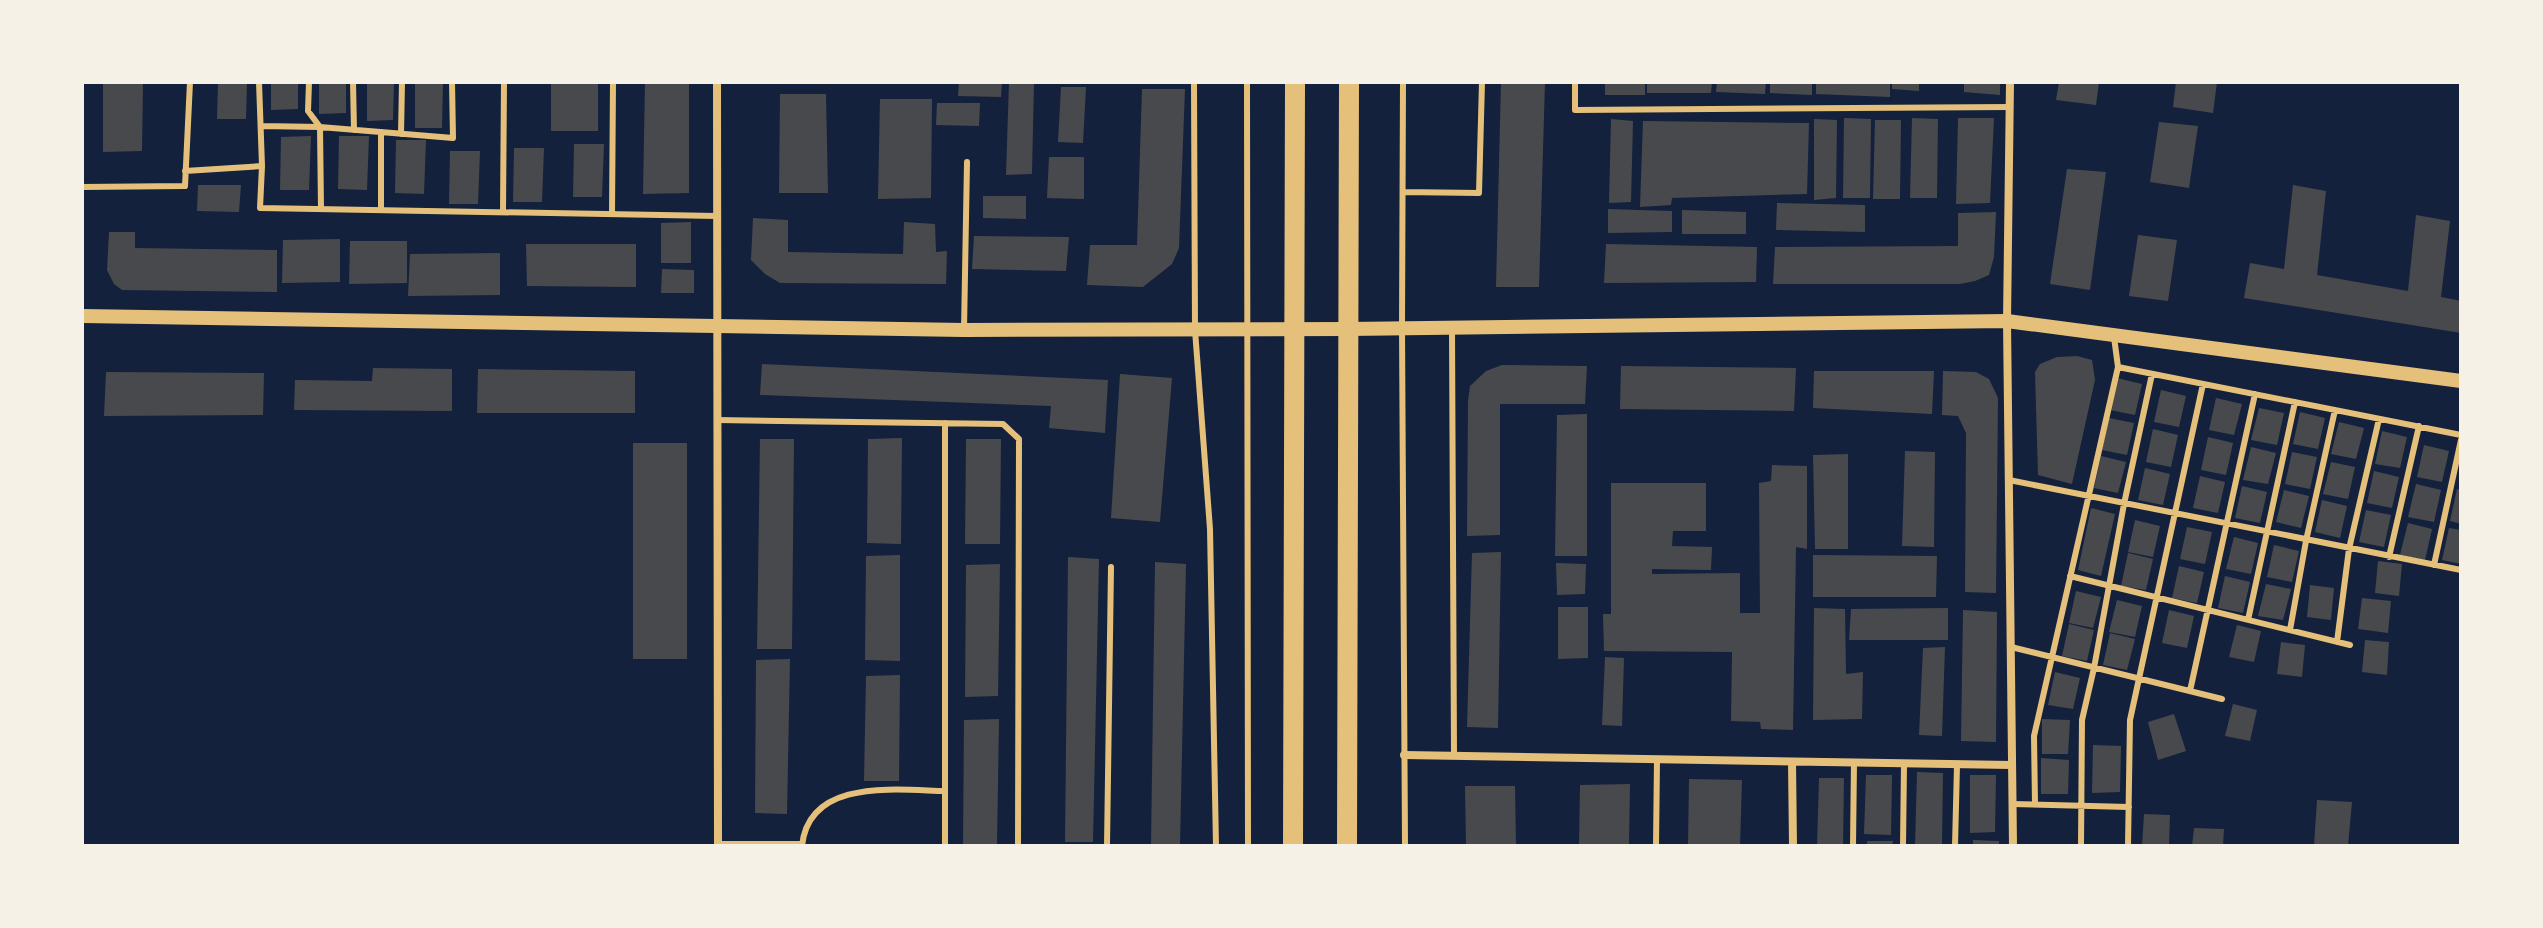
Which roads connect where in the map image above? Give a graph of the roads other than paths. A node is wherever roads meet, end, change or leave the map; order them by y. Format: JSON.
{"nodes":[{"id":1,"x":190,"y":82,"type":"edge"},
{"id":2,"x":259,"y":82,"type":"edge"},
{"id":3,"x":309,"y":82,"type":"edge"},
{"id":4,"x":353,"y":82,"type":"edge"},
{"id":5,"x":402,"y":82,"type":"edge"},
{"id":6,"x":452,"y":82,"type":"edge"},
{"id":7,"x":504,"y":82,"type":"edge"},
{"id":8,"x":613,"y":82,"type":"edge"},
{"id":9,"x":717,"y":82,"type":"edge"},
{"id":10,"x":1194,"y":82,"type":"edge"},
{"id":11,"x":1247,"y":82,"type":"edge"},
{"id":12,"x":1295,"y":82,"type":"edge"},
{"id":13,"x":1349,"y":82,"type":"edge"},
{"id":14,"x":1403,"y":82,"type":"edge"},
{"id":15,"x":1482,"y":82,"type":"edge"},
{"id":16,"x":1575,"y":82,"type":"edge"},
{"id":17,"x":2010,"y":82,"type":"edge"},
{"id":18,"x":2010,"y":107,"type":"junction"},
{"id":19,"x":262,"y":126,"type":"junction"},
{"id":20,"x":320,"y":127,"type":"junction"},
{"id":21,"x":354,"y":130,"type":"junction"},
{"id":22,"x":381,"y":132,"type":"junction"},
{"id":23,"x":401,"y":134,"type":"junction"},
{"id":24,"x":967,"y":162,"type":"dead end"},
{"id":25,"x":262,"y":166,"type":"junction"},
{"id":26,"x":185,"y":171,"type":"junction"},
{"id":27,"x":82,"y":187,"type":"edge"},
{"id":28,"x":1403,"y":192,"type":"junction"},
{"id":29,"x":321,"y":209,"type":"junction"},
{"id":30,"x":381,"y":210,"type":"junction"},
{"id":31,"x":503,"y":212,"type":"junction"},
{"id":32,"x":612,"y":214,"type":"junction"},
{"id":33,"x":717,"y":216,"type":"junction"},
{"id":34,"x":82,"y":316,"type":"edge"},
{"id":35,"x":2007,"y":321,"type":"junction"},
{"id":36,"x":717,"y":327,"type":"junction"},
{"id":37,"x":1402,"y":327,"type":"junction"},
{"id":38,"x":1452,"y":327,"type":"junction"},
{"id":39,"x":1295,"y":329,"type":"junction"},
{"id":40,"x":1348,"y":329,"type":"junction"},
{"id":41,"x":964,"y":330,"type":"junction"},
{"id":42,"x":1195,"y":330,"type":"junction"},
{"id":43,"x":1248,"y":330,"type":"junction"},
{"id":44,"x":2114,"y":335,"type":"junction"},
{"id":45,"x":2118,"y":367,"type":"junction"},
{"id":46,"x":2152,"y":374,"type":"junction"},
{"id":47,"x":2461,"y":381,"type":"edge"},
{"id":48,"x":2203,"y":384,"type":"junction"},
{"id":49,"x":2255,"y":394,"type":"junction"},
{"id":50,"x":2295,"y":402,"type":"junction"},
{"id":51,"x":2335,"y":410,"type":"junction"},
{"id":52,"x":2379,"y":419,"type":"junction"},
{"id":53,"x":717,"y":420,"type":"junction"},
{"id":54,"x":945,"y":423,"type":"junction"},
{"id":55,"x":2419,"y":426,"type":"junction"},
{"id":56,"x":2461,"y":437,"type":"edge"},
{"id":57,"x":2009,"y":480,"type":"junction"},
{"id":58,"x":2087,"y":496,"type":"junction"},
{"id":59,"x":2124,"y":504,"type":"junction"},
{"id":60,"x":2176,"y":514,"type":"junction"},
{"id":61,"x":2227,"y":524,"type":"junction"},
{"id":62,"x":2267,"y":533,"type":"junction"},
{"id":63,"x":2306,"y":541,"type":"junction"},
{"id":64,"x":2349,"y":549,"type":"junction"},
{"id":65,"x":2389,"y":557,"type":"junction"},
{"id":66,"x":2434,"y":565,"type":"junction"},
{"id":67,"x":1111,"y":567,"type":"dead end"},
{"id":68,"x":2461,"y":570,"type":"edge"},
{"id":69,"x":2070,"y":576,"type":"junction"},
{"id":70,"x":2110,"y":586,"type":"junction"},
{"id":71,"x":2157,"y":597,"type":"junction"},
{"id":72,"x":2208,"y":610,"type":"junction"},
{"id":73,"x":2248,"y":620,"type":"junction"},
{"id":74,"x":2290,"y":630,"type":"junction"},
{"id":75,"x":2337,"y":642,"type":"junction"},
{"id":76,"x":2350,"y":645,"type":"dead end"},
{"id":77,"x":2011,"y":647,"type":"junction"},
{"id":78,"x":2052,"y":658,"type":"junction"},
{"id":79,"x":2094,"y":668,"type":"junction"},
{"id":80,"x":2139,"y":680,"type":"junction"},
{"id":81,"x":2190,"y":691,"type":"junction"},
{"id":82,"x":2222,"y":699,"type":"dead end"},
{"id":83,"x":1454,"y":754,"type":"junction"},
{"id":84,"x":1404,"y":755,"type":"junction"},
{"id":85,"x":1657,"y":759,"type":"junction"},
{"id":86,"x":1792,"y":762,"type":"junction"},
{"id":87,"x":1854,"y":762,"type":"junction"},
{"id":88,"x":1904,"y":764,"type":"junction"},
{"id":89,"x":1957,"y":765,"type":"junction"},
{"id":90,"x":2011,"y":765,"type":"junction"},
{"id":91,"x":945,"y":791,"type":"junction"},
{"id":92,"x":2012,"y":804,"type":"junction"},
{"id":93,"x":2035,"y":804,"type":"junction"},
{"id":94,"x":2081,"y":806,"type":"junction"},
{"id":95,"x":2129,"y":807,"type":"junction"},
{"id":96,"x":718,"y":845,"type":"edge"},
{"id":97,"x":802,"y":845,"type":"edge"},
{"id":98,"x":945,"y":846,"type":"edge"},
{"id":99,"x":1018,"y":846,"type":"edge"},
{"id":100,"x":1107,"y":846,"type":"edge"},
{"id":101,"x":1216,"y":846,"type":"edge"},
{"id":102,"x":1248,"y":846,"type":"edge"},
{"id":103,"x":1293,"y":846,"type":"edge"},
{"id":104,"x":1347,"y":846,"type":"edge"},
{"id":105,"x":1405,"y":846,"type":"edge"},
{"id":106,"x":1656,"y":846,"type":"edge"},
{"id":107,"x":1793,"y":846,"type":"edge"},
{"id":108,"x":1853,"y":846,"type":"edge"},
{"id":109,"x":1903,"y":846,"type":"edge"},
{"id":110,"x":1955,"y":846,"type":"edge"},
{"id":111,"x":2013,"y":846,"type":"edge"},
{"id":112,"x":2081,"y":846,"type":"edge"},
{"id":113,"x":2128,"y":846,"type":"edge"}],
"edges":[{"from":1,"to":26,"type":"lane"},
{"from":2,"to":19,"type":"lane"},
{"from":3,"to":20,"type":"lane"},
{"from":4,"to":21,"type":"lane"},
{"from":5,"to":23,"type":"lane"},
{"from":6,"to":23,"type":"lane"},
{"from":7,"to":31,"type":"lane"},
{"from":8,"to":32,"type":"lane"},
{"from":9,"to":33,"type":"street"},
{"from":10,"to":42,"type":"lane"},
{"from":11,"to":43,"type":"lane"},
{"from":12,"to":39,"type":"main road"},
{"from":13,"to":40,"type":"main road"},
{"from":14,"to":28,"type":"lane"},
{"from":15,"to":28,"type":"lane"},
{"from":16,"to":18,"type":"lane"},
{"from":17,"to":18,"type":"street"},
{"from":18,"to":35,"type":"street"},
{"from":19,"to":20,"type":"lane"},
{"from":19,"to":25,"type":"lane"},
{"from":20,"to":21,"type":"lane"},
{"from":20,"to":29,"type":"lane"},
{"from":21,"to":22,"type":"lane"},
{"from":22,"to":23,"type":"lane"},
{"from":22,"to":30,"type":"lane"},
{"from":24,"to":41,"type":"lane"},
{"from":25,"to":26,"type":"lane"},
{"from":25,"to":29,"type":"lane"},
{"from":26,"to":27,"type":"lane"},
{"from":28,"to":37,"type":"lane"},
{"from":29,"to":30,"type":"lane"},
{"from":30,"to":31,"type":"lane"},
{"from":31,"to":32,"type":"lane"},
{"from":32,"to":33,"type":"lane"},
{"from":33,"to":36,"type":"street"},
{"from":34,"to":36,"type":"street"},
{"from":35,"to":38,"type":"street"},
{"from":35,"to":44,"type":"street"},
{"from":35,"to":57,"type":"street"},
{"from":36,"to":41,"type":"street"},
{"from":36,"to":53,"type":"street"},
{"from":37,"to":38,"type":"street"},
{"from":37,"to":40,"type":"street"},
{"from":37,"to":84,"type":"lane"},
{"from":38,"to":83,"type":"lane"},
{"from":39,"to":40,"type":"street"},
{"from":39,"to":43,"type":"street"},
{"from":39,"to":103,"type":"main road"},
{"from":40,"to":104,"type":"main road"},
{"from":41,"to":42,"type":"street"},
{"from":42,"to":43,"type":"street"},
{"from":42,"to":101,"type":"lane"},
{"from":43,"to":102,"type":"lane"},
{"from":44,"to":45,"type":"lane"},
{"from":44,"to":47,"type":"street"},
{"from":45,"to":46,"type":"lane"},
{"from":45,"to":58,"type":"lane"},
{"from":46,"to":48,"type":"lane"},
{"from":46,"to":59,"type":"lane"},
{"from":48,"to":49,"type":"lane"},
{"from":48,"to":60,"type":"lane"},
{"from":49,"to":50,"type":"lane"},
{"from":49,"to":61,"type":"lane"},
{"from":50,"to":51,"type":"lane"},
{"from":50,"to":62,"type":"lane"},
{"from":51,"to":52,"type":"lane"},
{"from":51,"to":63,"type":"lane"},
{"from":52,"to":55,"type":"lane"},
{"from":52,"to":64,"type":"lane"},
{"from":53,"to":54,"type":"lane"},
{"from":53,"to":96,"type":"street"},
{"from":54,"to":91,"type":"lane"},
{"from":54,"to":99,"type":"lane"},
{"from":55,"to":56,"type":"lane"},
{"from":55,"to":65,"type":"lane"},
{"from":56,"to":66,"type":"lane"},
{"from":57,"to":58,"type":"lane"},
{"from":57,"to":77,"type":"street"},
{"from":58,"to":59,"type":"lane"},
{"from":58,"to":69,"type":"lane"},
{"from":59,"to":60,"type":"lane"},
{"from":59,"to":70,"type":"lane"},
{"from":60,"to":61,"type":"lane"},
{"from":60,"to":71,"type":"lane"},
{"from":61,"to":62,"type":"lane"},
{"from":61,"to":72,"type":"lane"},
{"from":62,"to":63,"type":"lane"},
{"from":62,"to":73,"type":"lane"},
{"from":63,"to":64,"type":"lane"},
{"from":63,"to":74,"type":"lane"},
{"from":64,"to":65,"type":"lane"},
{"from":64,"to":75,"type":"lane"},
{"from":65,"to":66,"type":"lane"},
{"from":66,"to":68,"type":"lane"},
{"from":67,"to":100,"type":"lane"},
{"from":69,"to":70,"type":"lane"},
{"from":69,"to":78,"type":"lane"},
{"from":70,"to":71,"type":"lane"},
{"from":70,"to":79,"type":"lane"},
{"from":71,"to":72,"type":"lane"},
{"from":71,"to":80,"type":"lane"},
{"from":72,"to":73,"type":"lane"},
{"from":72,"to":81,"type":"lane"},
{"from":73,"to":74,"type":"lane"},
{"from":74,"to":75,"type":"lane"},
{"from":75,"to":76,"type":"lane"},
{"from":77,"to":78,"type":"lane"},
{"from":77,"to":90,"type":"street"},
{"from":78,"to":79,"type":"lane"},
{"from":78,"to":93,"type":"lane"},
{"from":79,"to":80,"type":"lane"},
{"from":79,"to":94,"type":"lane"},
{"from":80,"to":81,"type":"lane"},
{"from":80,"to":95,"type":"lane"},
{"from":81,"to":82,"type":"lane"},
{"from":83,"to":84,"type":"street"},
{"from":83,"to":85,"type":"street"},
{"from":84,"to":105,"type":"lane"},
{"from":85,"to":86,"type":"street"},
{"from":85,"to":106,"type":"lane"},
{"from":86,"to":87,"type":"street"},
{"from":86,"to":107,"type":"street"},
{"from":87,"to":88,"type":"street"},
{"from":87,"to":108,"type":"lane"},
{"from":88,"to":89,"type":"street"},
{"from":88,"to":109,"type":"lane"},
{"from":89,"to":90,"type":"street"},
{"from":89,"to":110,"type":"lane"},
{"from":90,"to":92,"type":"street"},
{"from":91,"to":97,"type":"lane"},
{"from":91,"to":98,"type":"lane"},
{"from":92,"to":93,"type":"lane"},
{"from":92,"to":111,"type":"street"},
{"from":93,"to":94,"type":"lane"},
{"from":94,"to":95,"type":"lane"},
{"from":94,"to":112,"type":"lane"},
{"from":95,"to":113,"type":"lane"},
{"from":96,"to":97,"type":"lane"}]}
